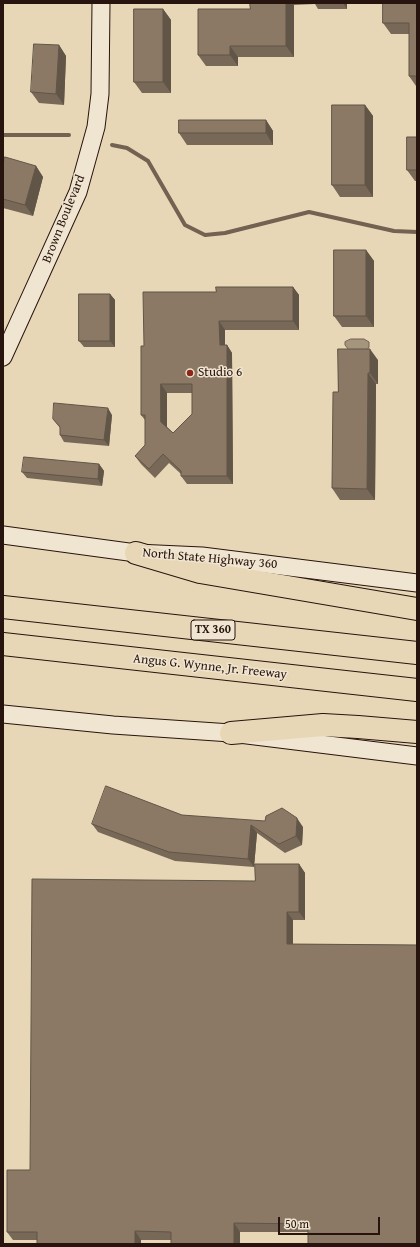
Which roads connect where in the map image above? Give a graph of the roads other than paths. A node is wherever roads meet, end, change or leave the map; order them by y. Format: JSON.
{"nodes":[{"id":1,"x":101,"y":3,"type":"edge"},
{"id":2,"x":3,"y":357,"type":"edge"},
{"id":3,"x":3,"y":535,"type":"edge"},
{"id":4,"x":136,"y":553,"type":"junction"},
{"id":5,"x":417,"y":583,"type":"edge"},
{"id":6,"x":3,"y":607,"type":"edge"},
{"id":7,"x":417,"y":609,"type":"edge"},
{"id":8,"x":3,"y":644,"type":"edge"},
{"id":9,"x":417,"y":653,"type":"edge"},
{"id":10,"x":417,"y":690,"type":"edge"},
{"id":11,"x":3,"y":714,"type":"edge"},
{"id":12,"x":417,"y":732,"type":"edge"},
{"id":13,"x":231,"y":733,"type":"junction"},
{"id":14,"x":417,"y":756,"type":"edge"}],
"edges":[{"from":1,"to":2,"type":"main road","name":"Brown Boulevard"},
{"from":3,"to":4,"type":"main road","name":"North State Highway 360"},
{"from":4,"to":5,"type":"main road","name":"North State Highway 360"},
{"from":4,"to":7,"type":"highway"},
{"from":6,"to":9,"type":"highway","number":"TX 360"},
{"from":8,"to":10,"type":"highway","name":"Angus G. Wynne, Jr. Freeway"},
{"from":11,"to":13,"type":"main road"},
{"from":12,"to":13,"type":"highway"},
{"from":13,"to":14,"type":"main road"}]}
